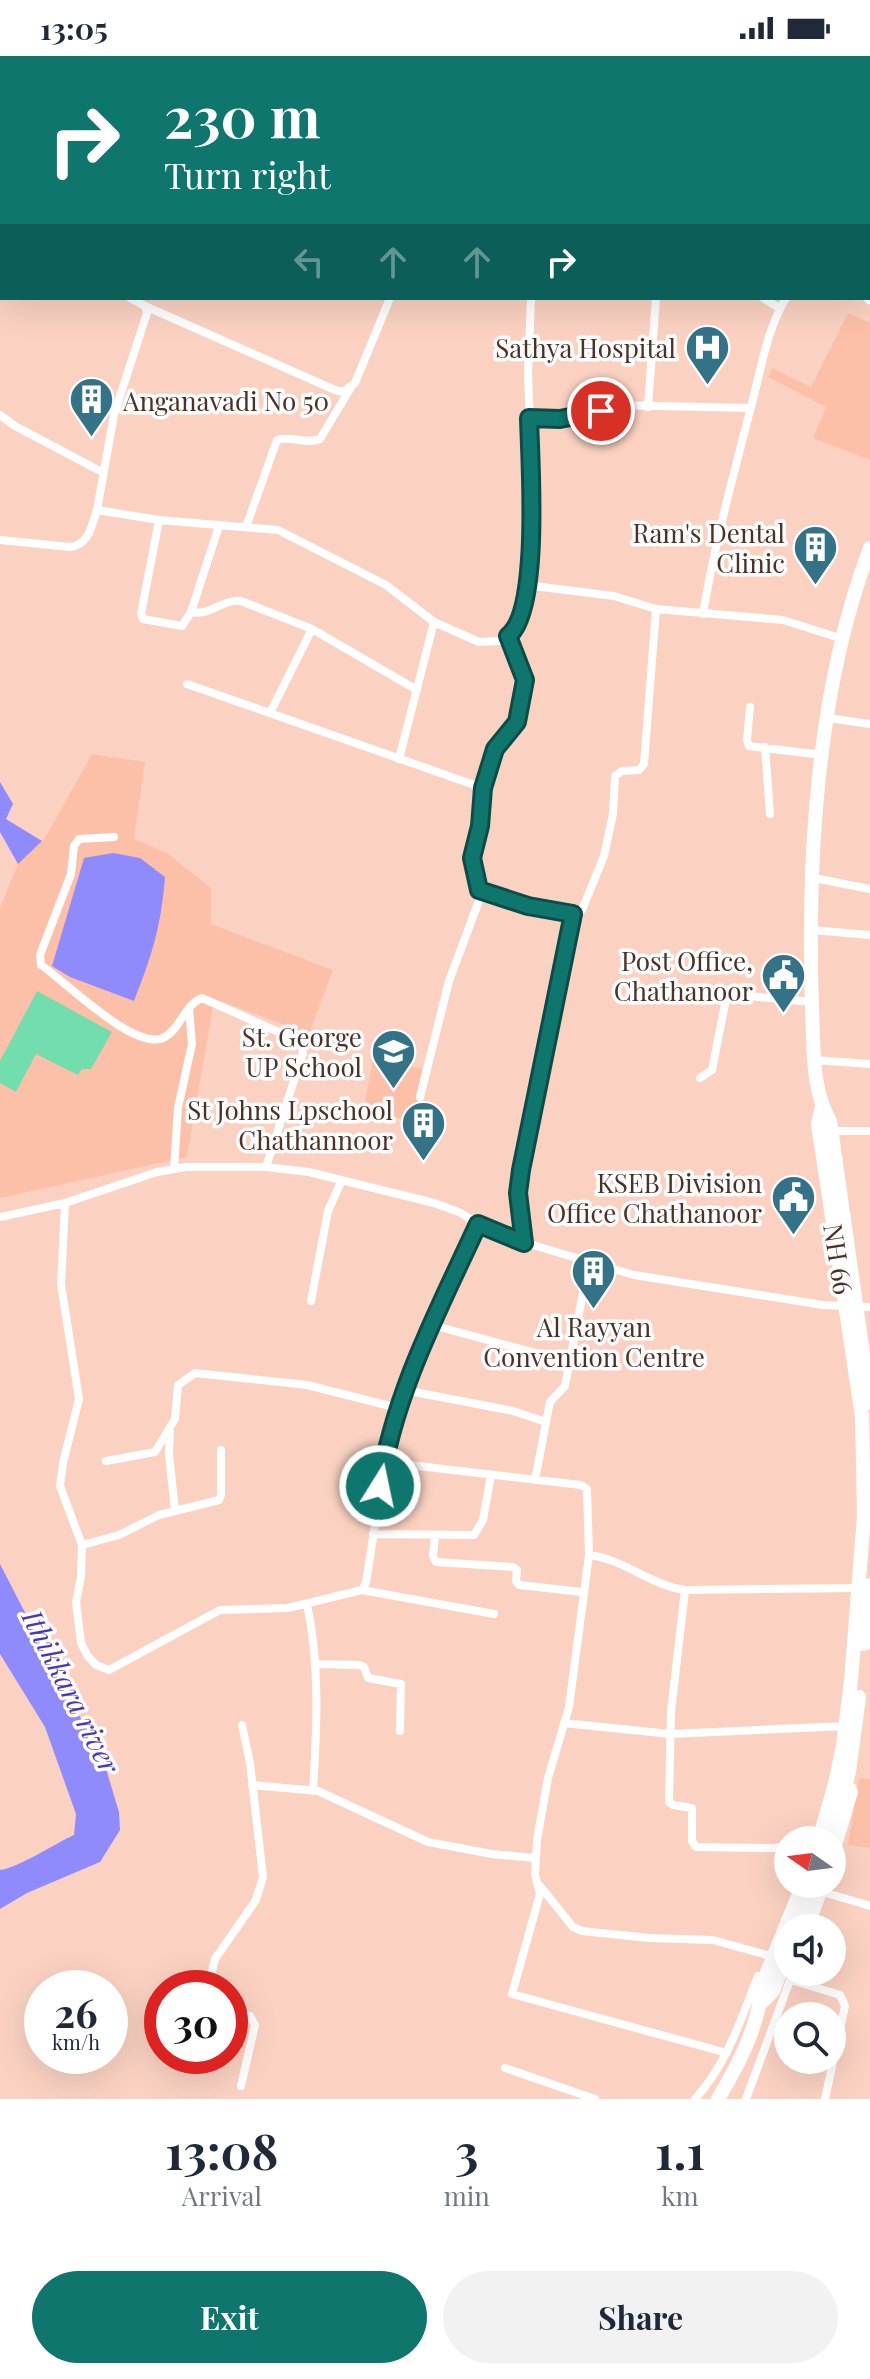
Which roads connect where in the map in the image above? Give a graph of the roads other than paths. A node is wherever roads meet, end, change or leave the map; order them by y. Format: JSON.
{"nodes":[{"id":1,"x":389,"y":300,"type":"edge"},
{"id":2,"x":531,"y":300,"type":"edge"},
{"id":3,"x":656,"y":300,"type":"edge"},
{"id":4,"x":766,"y":300,"type":"edge"},
{"id":5,"x":785,"y":300,"type":"edge"},
{"id":6,"x":143,"y":302,"type":"edge"},
{"id":7,"x":779,"y":308,"type":"junction"},
{"id":8,"x":350,"y":389,"type":"junction"},
{"id":9,"x":648,"y":407,"type":"junction"},
{"id":10,"x":751,"y":408,"type":"junction"},
{"id":11,"x":0,"y":415,"type":"edge"},
{"id":12,"x":529,"y":418,"type":"junction"},
{"id":13,"x":102,"y":472,"type":"junction"},
{"id":14,"x":97,"y":510,"type":"junction"},
{"id":15,"x":159,"y":520,"type":"junction"},
{"id":16,"x":219,"y":526,"type":"junction"},
{"id":17,"x":246,"y":527,"type":"junction"},
{"id":18,"x":0,"y":540,"type":"edge"},
{"id":19,"x":870,"y":548,"type":"edge"},
{"id":20,"x":866,"y":570,"type":"edge"},
{"id":21,"x":526,"y":585,"type":"junction"},
{"id":22,"x":656,"y":609,"type":"junction"},
{"id":23,"x":191,"y":612,"type":"junction"},
{"id":24,"x":703,"y":614,"type":"junction"},
{"id":25,"x":434,"y":622,"type":"junction"},
{"id":26,"x":312,"y":629,"type":"junction"},
{"id":27,"x":508,"y":636,"type":"junction"},
{"id":28,"x":843,"y":639,"type":"junction"},
{"id":29,"x":187,"y":684,"type":"dead end"},
{"id":30,"x":417,"y":690,"type":"junction"},
{"id":31,"x":750,"y":707,"type":"dead end"},
{"id":32,"x":270,"y":713,"type":"junction"},
{"id":33,"x":828,"y":718,"type":"junction"},
{"id":34,"x":870,"y":724,"type":"edge"},
{"id":35,"x":765,"y":747,"type":"junction"},
{"id":36,"x":823,"y":755,"type":"junction"},
{"id":37,"x":399,"y":759,"type":"junction"},
{"id":38,"x":483,"y":788,"type":"junction"},
{"id":39,"x":770,"y":814,"type":"dead end"},
{"id":40,"x":114,"y":837,"type":"dead end"},
{"id":41,"x":814,"y":878,"type":"junction"},
{"id":42,"x":870,"y":889,"type":"edge"},
{"id":43,"x":483,"y":890,"type":"junction"},
{"id":44,"x":573,"y":914,"type":"junction"},
{"id":45,"x":812,"y":930,"type":"junction"},
{"id":46,"x":870,"y":935,"type":"edge"},
{"id":47,"x":812,"y":1002,"type":"junction"},
{"id":48,"x":189,"y":1008,"type":"junction"},
{"id":49,"x":814,"y":1060,"type":"junction"},
{"id":50,"x":870,"y":1064,"type":"edge"},
{"id":51,"x":700,"y":1078,"type":"dead end"},
{"id":52,"x":420,"y":1097,"type":"dead end"},
{"id":53,"x":822,"y":1107,"type":"junction"},
{"id":54,"x":832,"y":1131,"type":"junction"},
{"id":55,"x":870,"y":1131,"type":"edge"},
{"id":56,"x":266,"y":1167,"type":"junction"},
{"id":57,"x":174,"y":1169,"type":"junction"},
{"id":58,"x":341,"y":1182,"type":"junction"},
{"id":59,"x":65,"y":1203,"type":"junction"},
{"id":60,"x":0,"y":1217,"type":"edge"},
{"id":61,"x":478,"y":1224,"type":"junction"},
{"id":62,"x":524,"y":1243,"type":"junction"},
{"id":63,"x":589,"y":1261,"type":"junction"},
{"id":64,"x":311,"y":1301,"type":"dead end"},
{"id":65,"x":858,"y":1307,"type":"edge"},
{"id":66,"x":432,"y":1325,"type":"junction"},
{"id":67,"x":569,"y":1362,"type":"junction"},
{"id":68,"x":404,"y":1390,"type":"junction"},
{"id":69,"x":870,"y":1403,"type":"edge"},
{"id":70,"x":398,"y":1408,"type":"junction"},
{"id":71,"x":546,"y":1422,"type":"junction"},
{"id":72,"x":170,"y":1432,"type":"junction"},
{"id":73,"x":221,"y":1450,"type":"dead end"},
{"id":74,"x":106,"y":1461,"type":"dead end"},
{"id":75,"x":384,"y":1462,"type":"junction"},
{"id":76,"x":491,"y":1475,"type":"junction"},
{"id":77,"x":535,"y":1480,"type":"junction"},
{"id":78,"x":175,"y":1510,"type":"junction"},
{"id":79,"x":373,"y":1534,"type":"junction"},
{"id":80,"x":435,"y":1536,"type":"junction"},
{"id":81,"x":82,"y":1545,"type":"junction"},
{"id":82,"x":589,"y":1555,"type":"junction"},
{"id":83,"x":865,"y":1586,"type":"edge"},
{"id":84,"x":362,"y":1590,"type":"junction"},
{"id":85,"x":685,"y":1590,"type":"junction"},
{"id":86,"x":582,"y":1592,"type":"junction"},
{"id":87,"x":307,"y":1604,"type":"junction"},
{"id":88,"x":494,"y":1614,"type":"dead end"},
{"id":89,"x":316,"y":1664,"type":"junction"},
{"id":90,"x":564,"y":1723,"type":"junction"},
{"id":91,"x":242,"y":1725,"type":"dead end"},
{"id":92,"x":846,"y":1726,"type":"junction"},
{"id":93,"x":400,"y":1731,"type":"dead end"},
{"id":94,"x":670,"y":1734,"type":"junction"},
{"id":95,"x":252,"y":1785,"type":"junction"},
{"id":96,"x":846,"y":1785,"type":"junction"},
{"id":97,"x":313,"y":1790,"type":"junction"},
{"id":98,"x":823,"y":1826,"type":"edge"},
{"id":99,"x":834,"y":1826,"type":"edge"},
{"id":100,"x":844,"y":1826,"type":"edge"},
{"id":101,"x":774,"y":1846,"type":"edge"},
{"id":102,"x":534,"y":1858,"type":"junction"},
{"id":103,"x":536,"y":1882,"type":"junction"},
{"id":104,"x":846,"y":1897,"type":"edge"},
{"id":105,"x":813,"y":1898,"type":"edge"},
{"id":106,"x":870,"y":1906,"type":"edge"},
{"id":107,"x":801,"y":1914,"type":"edge"},
{"id":108,"x":774,"y":1938,"type":"edge"},
{"id":109,"x":767,"y":1955,"type":"junction"},
{"id":110,"x":774,"y":1961,"type":"edge"},
{"id":111,"x":213,"y":1970,"type":"edge"},
{"id":112,"x":775,"y":1986,"type":"edge"},
{"id":113,"x":788,"y":1986,"type":"edge"},
{"id":114,"x":818,"y":1986,"type":"edge"},
{"id":115,"x":760,"y":2004,"type":"junction"},
{"id":116,"x":248,"y":2016,"type":"edge"},
{"id":117,"x":727,"y":2053,"type":"junction"},
{"id":118,"x":248,"y":2056,"type":"edge"},
{"id":119,"x":505,"y":2068,"type":"dead end"},
{"id":120,"x":244,"y":2074,"type":"edge"},
{"id":121,"x":241,"y":2086,"type":"dead end"},
{"id":122,"x":595,"y":2099,"type":"edge"},
{"id":123,"x":695,"y":2099,"type":"edge"},
{"id":124,"x":718,"y":2099,"type":"edge"},
{"id":125,"x":746,"y":2099,"type":"edge"},
{"id":126,"x":825,"y":2099,"type":"edge"}],
"edges":[{"from":1,"to":8,"type":"street"},
{"from":2,"to":12,"type":"street"},
{"from":3,"to":9,"type":"street"},
{"from":4,"to":7,"type":"street"},
{"from":5,"to":7,"type":"street"},
{"from":6,"to":8,"type":"street"},
{"from":6,"to":13,"type":"street"},
{"from":7,"to":10,"type":"street"},
{"from":8,"to":17,"type":"street"},
{"from":9,"to":10,"type":"street"},
{"from":9,"to":12,"type":"street"},
{"from":10,"to":24,"type":"street"},
{"from":11,"to":13,"type":"street"},
{"from":12,"to":21,"type":"street"},
{"from":13,"to":14,"type":"street"},
{"from":14,"to":15,"type":"street"},
{"from":14,"to":18,"type":"street"},
{"from":15,"to":16,"type":"street"},
{"from":15,"to":23,"type":"street"},
{"from":16,"to":17,"type":"street"},
{"from":16,"to":23,"type":"street"},
{"from":17,"to":25,"type":"street"},
{"from":19,"to":20,"type":"highway","name":"NH 66"},
{"from":20,"to":28,"type":"highway","name":"NH 66"},
{"from":21,"to":22,"type":"street"},
{"from":21,"to":27,"type":"street"},
{"from":22,"to":24,"type":"street"},
{"from":22,"to":44,"type":"street"},
{"from":23,"to":26,"type":"street"},
{"from":24,"to":28,"type":"street"},
{"from":25,"to":27,"type":"street"},
{"from":25,"to":30,"type":"street"},
{"from":26,"to":30,"type":"street"},
{"from":26,"to":32,"type":"street"},
{"from":27,"to":38,"type":"street"},
{"from":28,"to":33,"type":"highway","name":"NH 66"},
{"from":29,"to":32,"type":"street"},
{"from":30,"to":37,"type":"street"},
{"from":31,"to":35,"type":"street"},
{"from":32,"to":37,"type":"street"},
{"from":33,"to":34,"type":"street"},
{"from":33,"to":36,"type":"highway","name":"NH 66"},
{"from":35,"to":36,"type":"street"},
{"from":35,"to":39,"type":"street"},
{"from":36,"to":41,"type":"highway","name":"NH 66"},
{"from":37,"to":38,"type":"street"},
{"from":38,"to":43,"type":"street"},
{"from":40,"to":48,"type":"street"},
{"from":41,"to":42,"type":"street"},
{"from":41,"to":45,"type":"highway","name":"NH 66"},
{"from":43,"to":44,"type":"street"},
{"from":43,"to":52,"type":"street"},
{"from":44,"to":62,"type":"street"},
{"from":45,"to":46,"type":"street"},
{"from":45,"to":47,"type":"highway","name":"NH 66"},
{"from":47,"to":49,"type":"highway","name":"NH 66"},
{"from":47,"to":51,"type":"street"},
{"from":48,"to":56,"type":"street"},
{"from":48,"to":57,"type":"street"},
{"from":49,"to":50,"type":"street"},
{"from":49,"to":53,"type":"highway","name":"NH 66"},
{"from":53,"to":54,"type":"highway","name":"NH 66"},
{"from":53,"to":65,"type":"highway","name":"NH 66"},
{"from":54,"to":55,"type":"street"},
{"from":54,"to":65,"type":"highway","name":"NH 66"},
{"from":56,"to":57,"type":"street"},
{"from":56,"to":58,"type":"street"},
{"from":57,"to":59,"type":"street"},
{"from":58,"to":61,"type":"street"},
{"from":58,"to":64,"type":"street"},
{"from":59,"to":60,"type":"street"},
{"from":59,"to":81,"type":"street"},
{"from":61,"to":62,"type":"street"},
{"from":61,"to":66,"type":"street"},
{"from":62,"to":63,"type":"street"},
{"from":63,"to":65,"type":"street"},
{"from":63,"to":67,"type":"street"},
{"from":65,"to":69,"type":"highway","name":"NH 66"},
{"from":65,"to":83,"type":"highway","name":"NH 66"},
{"from":66,"to":67,"type":"street"},
{"from":66,"to":68,"type":"street"},
{"from":67,"to":71,"type":"street"},
{"from":68,"to":70,"type":"street"},
{"from":68,"to":71,"type":"street"},
{"from":70,"to":72,"type":"street"},
{"from":70,"to":75,"type":"street"},
{"from":71,"to":77,"type":"street"},
{"from":72,"to":74,"type":"street"},
{"from":72,"to":78,"type":"street"},
{"from":73,"to":78,"type":"street"},
{"from":75,"to":76,"type":"street"},
{"from":75,"to":79,"type":"street"},
{"from":76,"to":77,"type":"street"},
{"from":76,"to":80,"type":"street"},
{"from":77,"to":82,"type":"street"},
{"from":78,"to":81,"type":"street"},
{"from":79,"to":80,"type":"street"},
{"from":79,"to":84,"type":"street"},
{"from":80,"to":86,"type":"street"},
{"from":81,"to":87,"type":"street"},
{"from":82,"to":85,"type":"street"},
{"from":82,"to":86,"type":"street"},
{"from":83,"to":85,"type":"street"},
{"from":83,"to":92,"type":"highway","name":"NH 66"},
{"from":83,"to":96,"type":"highway","name":"NH 66"},
{"from":84,"to":87,"type":"street"},
{"from":84,"to":88,"type":"street"},
{"from":85,"to":94,"type":"street"},
{"from":86,"to":90,"type":"street"},
{"from":87,"to":89,"type":"street"},
{"from":89,"to":93,"type":"street"},
{"from":89,"to":97,"type":"street"},
{"from":90,"to":94,"type":"street"},
{"from":90,"to":102,"type":"street"},
{"from":91,"to":95,"type":"street"},
{"from":92,"to":94,"type":"street"},
{"from":92,"to":98,"type":"highway","name":"NH 66"},
{"from":94,"to":101,"type":"street"},
{"from":95,"to":97,"type":"street"},
{"from":95,"to":111,"type":"street"},
{"from":96,"to":99,"type":"highway","name":"NH 66"},
{"from":96,"to":100,"type":"street"},
{"from":97,"to":102,"type":"street"},
{"from":102,"to":103,"type":"street"},
{"from":103,"to":109,"type":"street"},
{"from":103,"to":117,"type":"street"},
{"from":104,"to":106,"type":"street"},
{"from":105,"to":107,"type":"highway"},
{"from":108,"to":109,"type":"street"},
{"from":109,"to":117,"type":"street"},
{"from":110,"to":115,"type":"highway"},
{"from":112,"to":115,"type":"highway"},
{"from":113,"to":125,"type":"street"},
{"from":114,"to":126,"type":"street"},
{"from":115,"to":124,"type":"highway"},
{"from":116,"to":118,"type":"street"},
{"from":117,"to":123,"type":"street"},
{"from":119,"to":122,"type":"street"},
{"from":120,"to":121,"type":"street"}]}
